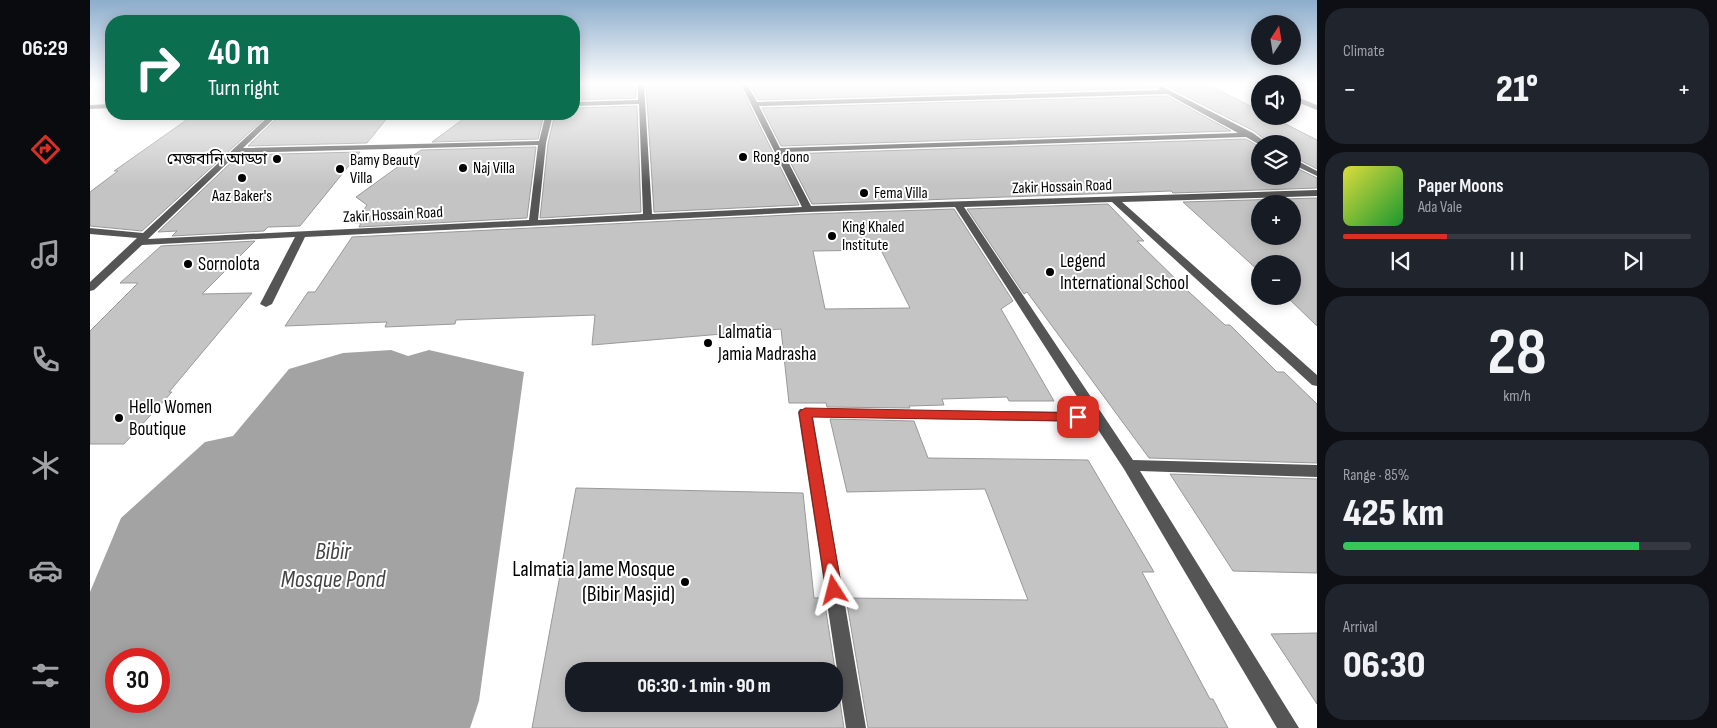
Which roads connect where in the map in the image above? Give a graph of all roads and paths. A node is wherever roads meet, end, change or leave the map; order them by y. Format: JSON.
{"nodes":[{"id":1,"x":643,"y":118,"type":"edge"},
{"id":2,"x":761,"y":118,"type":"edge"},
{"id":3,"x":1217,"y":118,"type":"edge"},
{"id":4,"x":269,"y":120,"type":"edge"},
{"id":5,"x":548,"y":120,"type":"edge"},
{"id":6,"x":1250,"y":135,"type":"joint"},
{"id":7,"x":542,"y":143,"type":"junction"},
{"id":8,"x":778,"y":150,"type":"junction"},
{"id":9,"x":235,"y":151,"type":"junction"},
{"id":10,"x":1301,"y":165,"type":"edge"},
{"id":11,"x":1317,"y":174,"type":"edge"},
{"id":12,"x":1317,"y":193,"type":"edge"},
{"id":13,"x":1115,"y":200,"type":"junction"},
{"id":14,"x":958,"y":205,"type":"junction"},
{"id":15,"x":808,"y":210,"type":"junction"},
{"id":16,"x":648,"y":217,"type":"junction"},
{"id":17,"x":533,"y":223,"type":"junction"},
{"id":18,"x":90,"y":231,"type":"edge"},
{"id":19,"x":302,"y":234,"type":"junction"},
{"id":20,"x":143,"y":239,"type":"junction"},
{"id":21,"x":90,"y":288,"type":"edge"},
{"id":22,"x":266,"y":304,"type":"dead end"},
{"id":23,"x":1317,"y":382,"type":"edge"},
{"id":24,"x":1098,"y":417,"type":"junction"},
{"id":25,"x":1129,"y":465,"type":"junction"},
{"id":26,"x":1317,"y":471,"type":"edge"},
{"id":27,"x":856,"y":728,"type":"edge"},
{"id":28,"x":1289,"y":728,"type":"edge"}],
"edges":[{"from":1,"to":16,"type":"street"},
{"from":2,"to":8,"type":"street"},
{"from":3,"to":6,"type":"street"},
{"from":4,"to":9,"type":"street"},
{"from":5,"to":7,"type":"street"},
{"from":6,"to":8,"type":"street"},
{"from":7,"to":9,"type":"street"},
{"from":7,"to":17,"type":"street"},
{"from":8,"to":15,"type":"street"},
{"from":9,"to":20,"type":"street"},
{"from":10,"to":11,"type":"street"},
{"from":12,"to":13,"type":"street","name":"Zakir Hossain Road"},
{"from":13,"to":14,"type":"street","name":"Zakir Hossain Road"},
{"from":13,"to":23,"type":"street"},
{"from":14,"to":15,"type":"street","name":"Zakir Hossain Road"},
{"from":14,"to":24,"type":"street"},
{"from":15,"to":16,"type":"street","name":"Zakir Hossain Road"},
{"from":16,"to":17,"type":"street","name":"Zakir Hossain Road"},
{"from":17,"to":19,"type":"street","name":"Zakir Hossain Road"},
{"from":18,"to":20,"type":"street","name":"Zakir Hossain Road"},
{"from":19,"to":20,"type":"street","name":"Zakir Hossain Road"},
{"from":19,"to":22,"type":"street"},
{"from":20,"to":21,"type":"street"},
{"from":24,"to":25,"type":"street"},
{"from":24,"to":27,"type":"street"},
{"from":25,"to":26,"type":"street"},
{"from":25,"to":28,"type":"street"}]}
